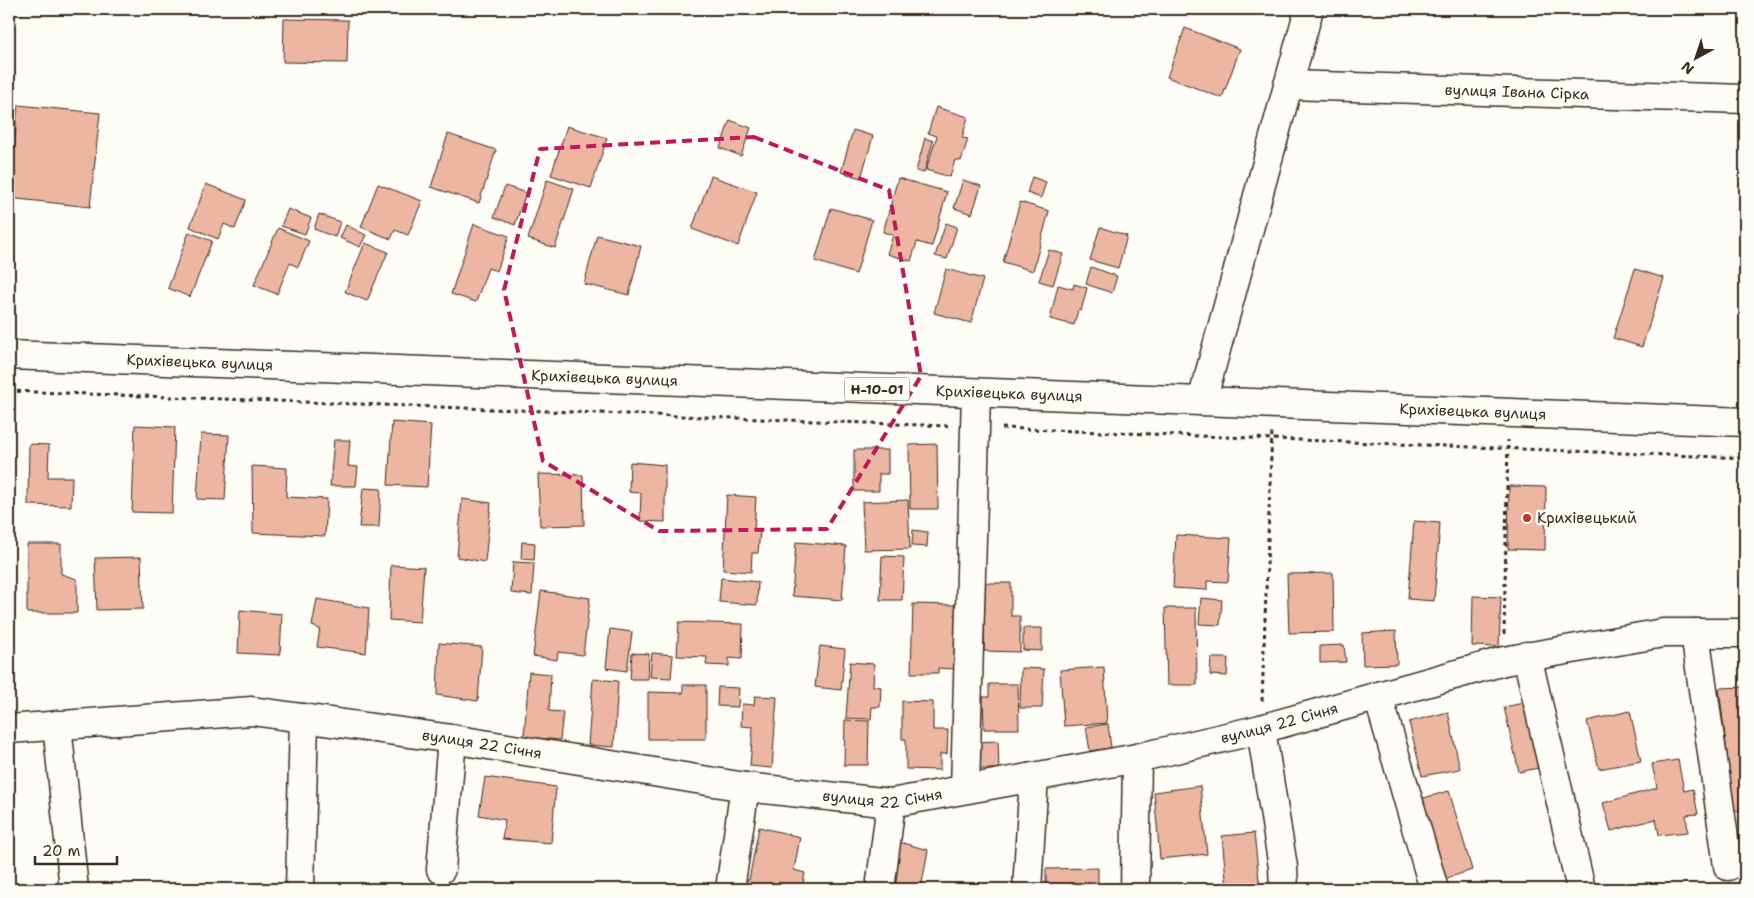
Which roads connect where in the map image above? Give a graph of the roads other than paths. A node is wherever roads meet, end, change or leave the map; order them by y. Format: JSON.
{"nodes":[{"id":1,"x":1309,"y":9,"type":"edge"},
{"id":2,"x":1288,"y":85,"type":"junction"},
{"id":3,"x":1745,"y":100,"type":"edge"},
{"id":4,"x":9,"y":355,"type":"edge"},
{"id":5,"x":976,"y":393,"type":"junction"},
{"id":6,"x":1202,"y":401,"type":"junction"},
{"id":7,"x":1745,"y":422,"type":"edge"},
{"id":8,"x":1695,"y":633,"type":"junction"},
{"id":9,"x":1745,"y":633,"type":"edge"},
{"id":10,"x":1515,"y":658,"type":"junction"},
{"id":11,"x":1378,"y":696,"type":"junction"},
{"id":12,"x":304,"y":718,"type":"junction"},
{"id":13,"x":57,"y":725,"type":"junction"},
{"id":14,"x":9,"y":729,"type":"edge"},
{"id":15,"x":1261,"y":729,"type":"junction"},
{"id":16,"x":452,"y":740,"type":"junction"},
{"id":17,"x":1137,"y":758,"type":"junction"},
{"id":18,"x":1034,"y":777,"type":"junction"},
{"id":19,"x":745,"y":787,"type":"junction"},
{"id":20,"x":965,"y":790,"type":"junction"},
{"id":21,"x":891,"y":803,"type":"junction"},
{"id":22,"x":1728,"y":866,"type":"dead end"},
{"id":23,"x":441,"y":869,"type":"dead end"},
{"id":24,"x":74,"y":889,"type":"edge"},
{"id":25,"x":300,"y":889,"type":"edge"},
{"id":26,"x":730,"y":889,"type":"edge"},
{"id":27,"x":880,"y":889,"type":"edge"},
{"id":28,"x":1027,"y":889,"type":"edge"},
{"id":29,"x":1135,"y":889,"type":"edge"},
{"id":30,"x":1284,"y":889,"type":"edge"},
{"id":31,"x":1434,"y":889,"type":"edge"},
{"id":32,"x":1581,"y":889,"type":"edge"}],
"edges":[{"from":1,"to":2,"type":"street"},
{"from":2,"to":3,"type":"street","name":"вулиця Івана Сірка"},
{"from":2,"to":6,"type":"street"},
{"from":4,"to":5,"type":"street","name":"Крихівецька вулиця","number":"Н-10-01"},
{"from":5,"to":6,"type":"street","name":"Крихівецька вулиця","number":"Н-10-01"},
{"from":5,"to":20,"type":"street"},
{"from":6,"to":7,"type":"street","name":"Крихівецька вулиця","number":"Н-10-01"},
{"from":8,"to":9,"type":"street","name":"вулиця 22 Січня"},
{"from":8,"to":10,"type":"street","name":"вулиця 22 Січня"},
{"from":8,"to":22,"type":"street"},
{"from":10,"to":11,"type":"street","name":"вулиця 22 Січня"},
{"from":10,"to":32,"type":"street"},
{"from":11,"to":15,"type":"street","name":"вулиця 22 Січня"},
{"from":11,"to":31,"type":"street"},
{"from":12,"to":13,"type":"street","name":"вулиця 22 Січня"},
{"from":12,"to":16,"type":"street","name":"вулиця 22 Січня"},
{"from":12,"to":25,"type":"street"},
{"from":13,"to":14,"type":"street","name":"вулиця 22 Січня"},
{"from":13,"to":24,"type":"street"},
{"from":15,"to":17,"type":"street","name":"вулиця 22 Січня"},
{"from":15,"to":30,"type":"street"},
{"from":16,"to":19,"type":"street","name":"вулиця 22 Січня"},
{"from":16,"to":23,"type":"street"},
{"from":17,"to":18,"type":"street","name":"вулиця 22 Січня"},
{"from":17,"to":29,"type":"street"},
{"from":18,"to":20,"type":"street","name":"вулиця 22 Січня"},
{"from":18,"to":28,"type":"street"},
{"from":19,"to":21,"type":"street","name":"вулиця 22 Січня"},
{"from":19,"to":26,"type":"street"},
{"from":20,"to":21,"type":"street","name":"вулиця 22 Січня"},
{"from":21,"to":27,"type":"street"}]}
